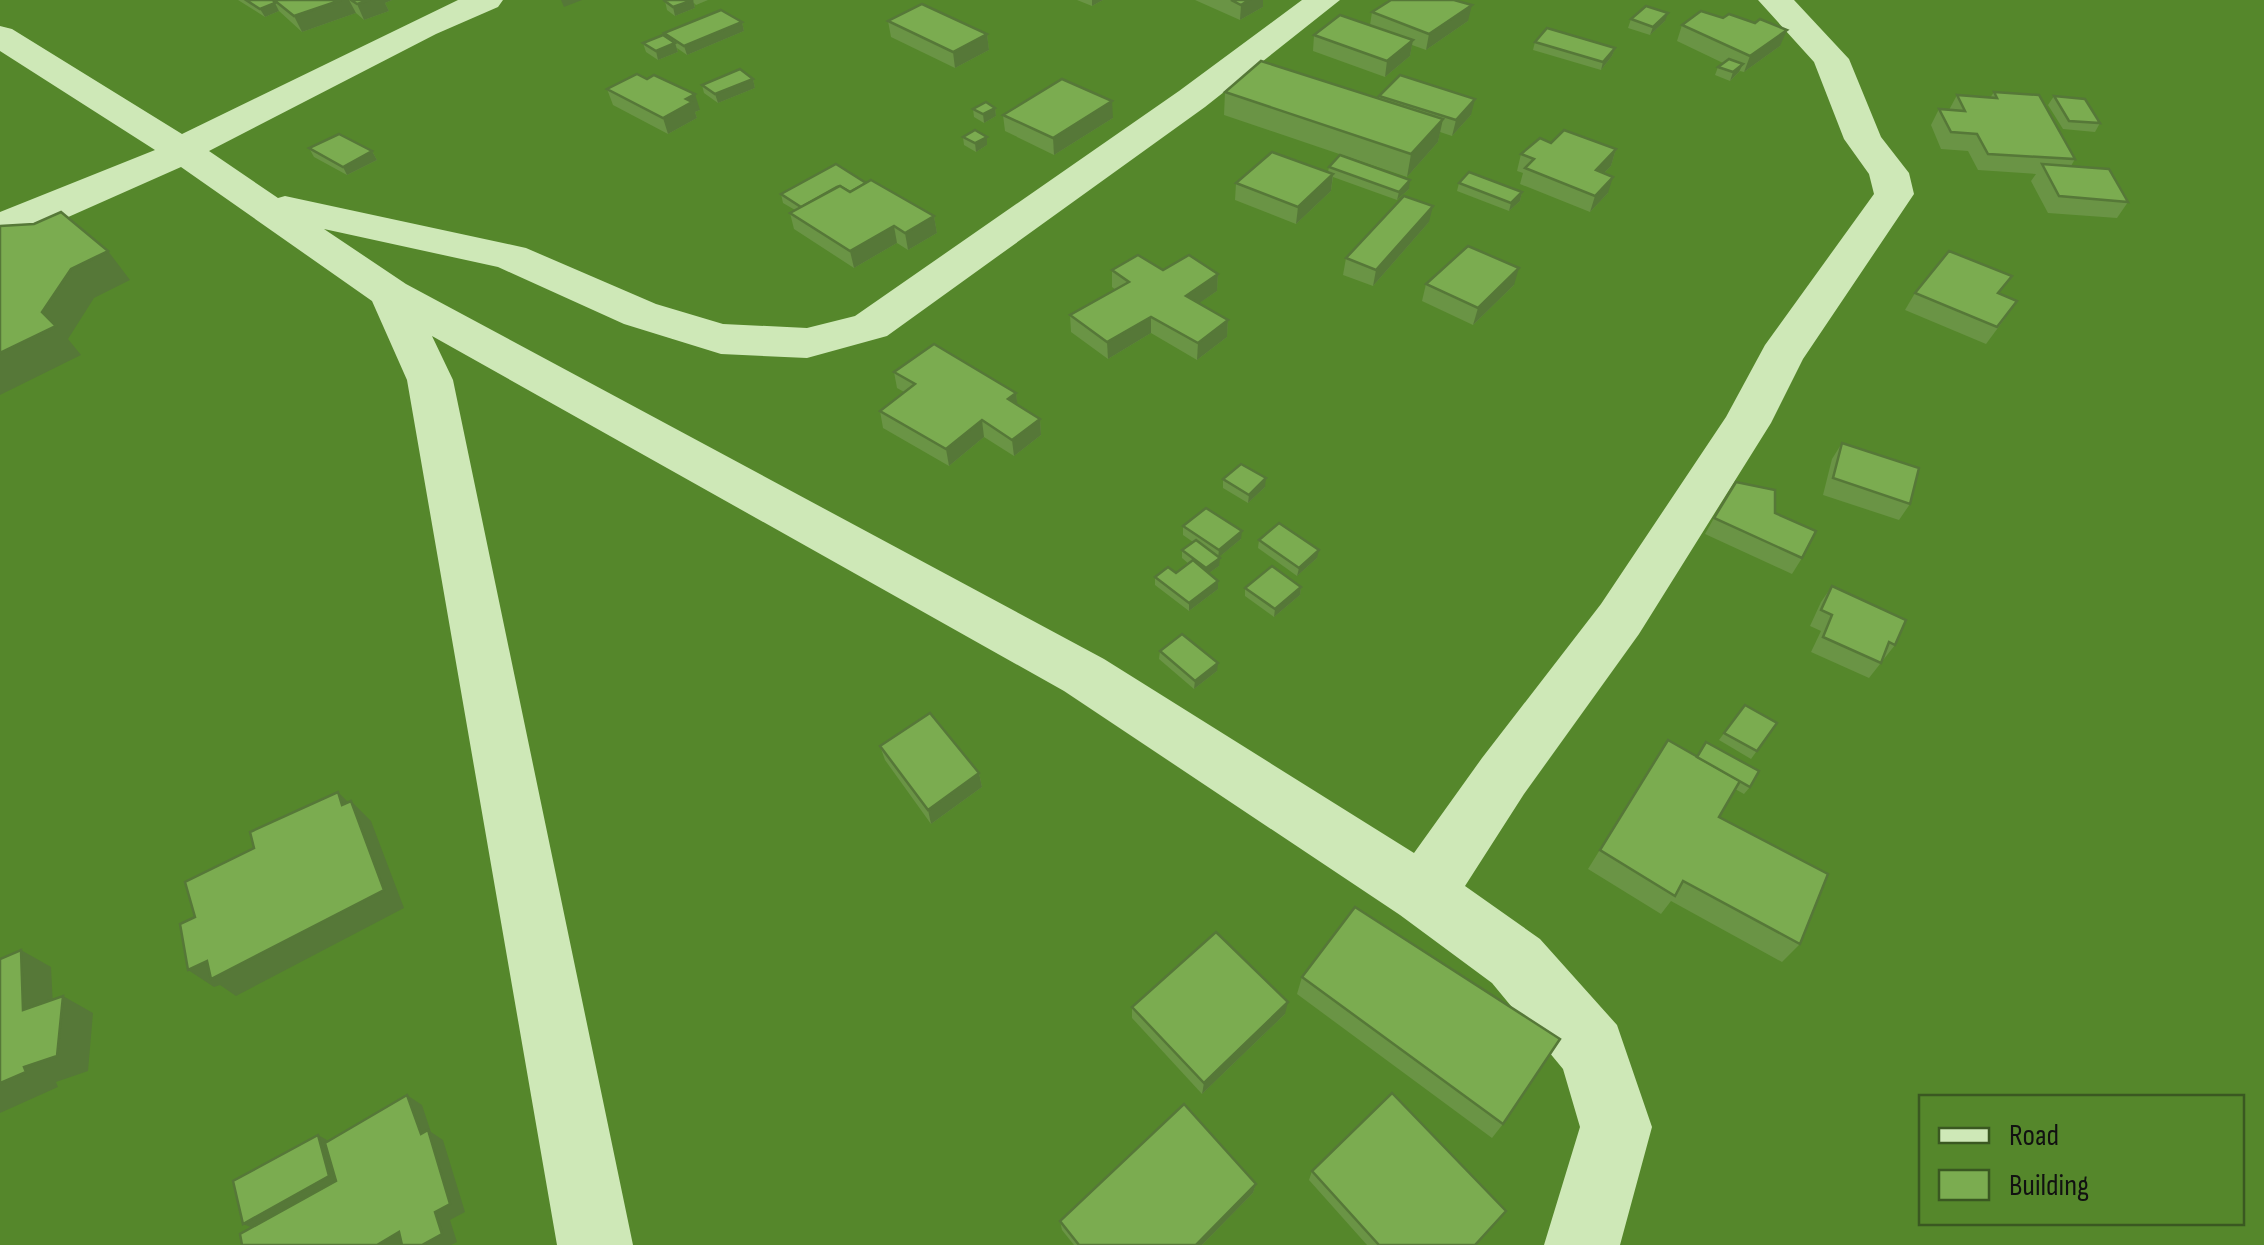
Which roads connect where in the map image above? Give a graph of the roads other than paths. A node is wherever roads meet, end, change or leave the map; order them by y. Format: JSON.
{"nodes":[{"id":1,"x":486,"y":0,"type":"edge"},
{"id":2,"x":1323,"y":0,"type":"edge"},
{"id":3,"x":1774,"y":0,"type":"edge"},
{"id":4,"x":0,"y":36,"type":"edge"},
{"id":5,"x":181,"y":151,"type":"junction"},
{"id":6,"x":258,"y":202,"type":"junction"},
{"id":7,"x":0,"y":226,"type":"edge"},
{"id":8,"x":391,"y":294,"type":"junction"},
{"id":9,"x":1424,"y":894,"type":"junction"},
{"id":10,"x":595,"y":1245,"type":"edge"},
{"id":11,"x":1582,"y":1245,"type":"edge"}],
"edges":[{"from":1,"to":5,"type":"street"},
{"from":2,"to":6,"type":"street"},
{"from":3,"to":9,"type":"street"},
{"from":4,"to":5,"type":"street"},
{"from":5,"to":6,"type":"street"},
{"from":5,"to":7,"type":"street"},
{"from":6,"to":8,"type":"street"},
{"from":8,"to":9,"type":"street"},
{"from":8,"to":10,"type":"street"},
{"from":9,"to":11,"type":"street"}]}
